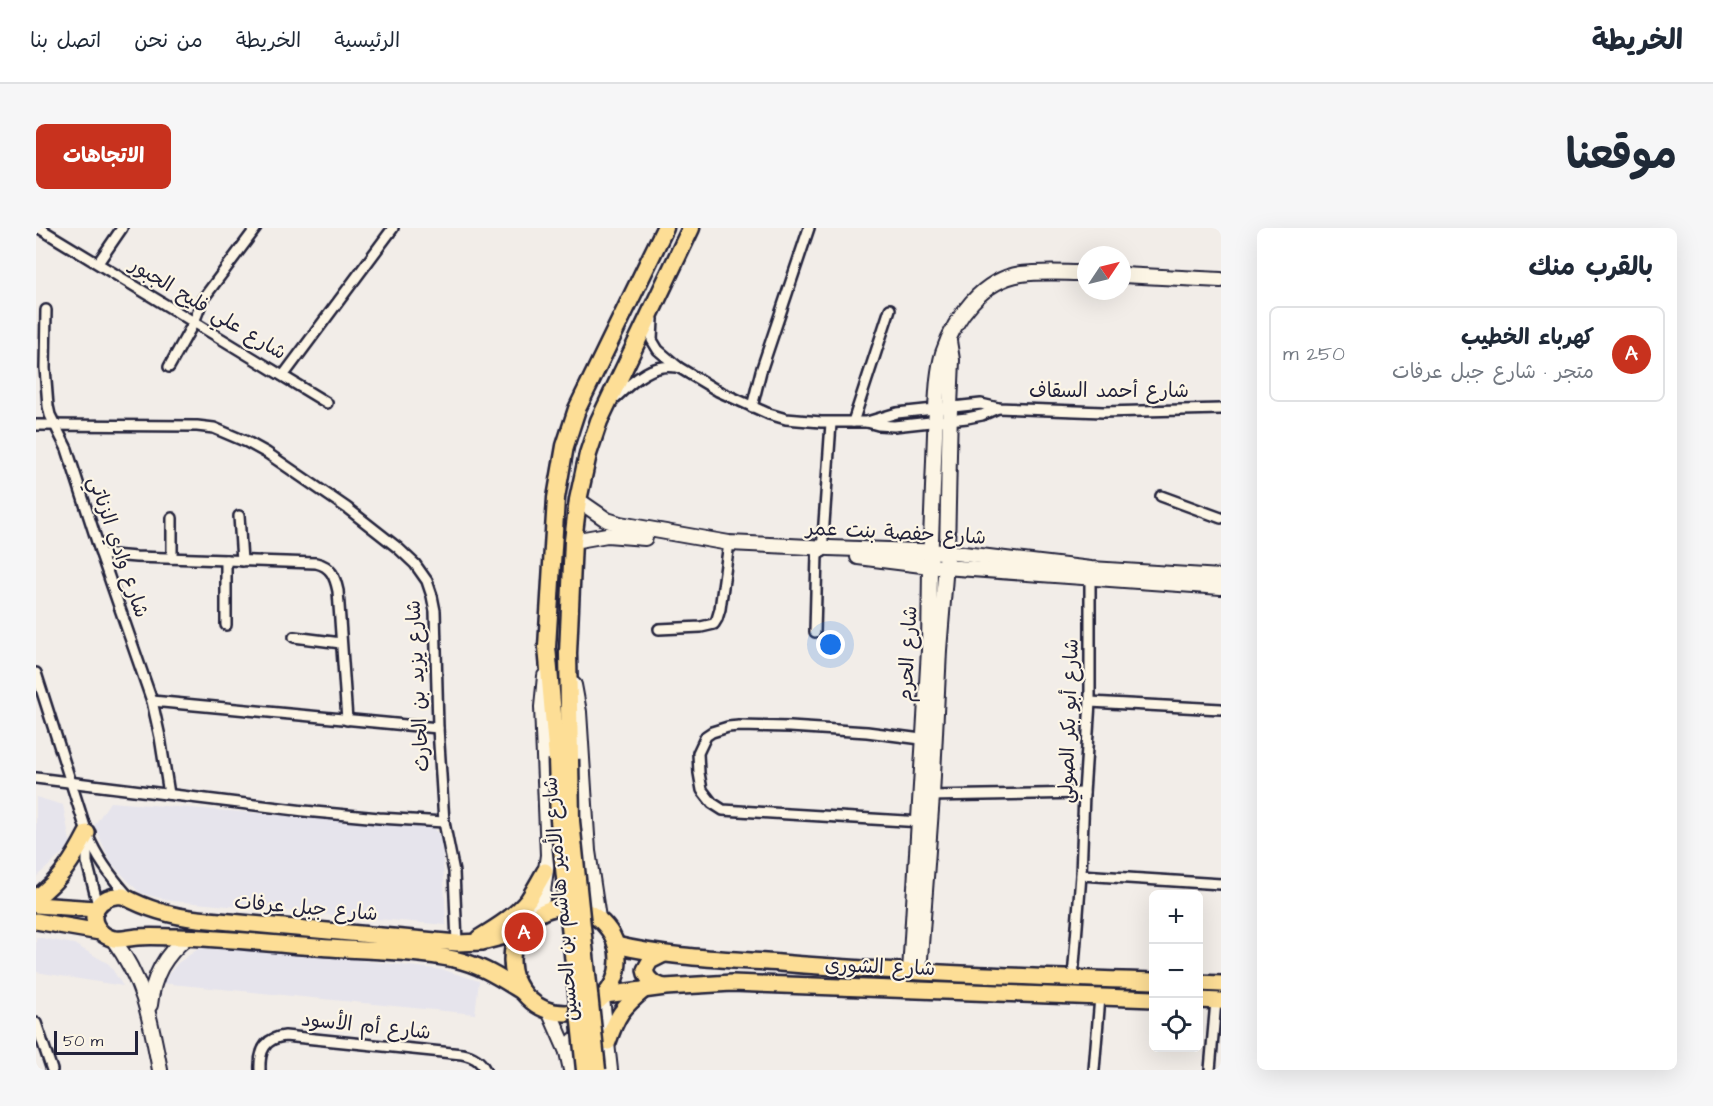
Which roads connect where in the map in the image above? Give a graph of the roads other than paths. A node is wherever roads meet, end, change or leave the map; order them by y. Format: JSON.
{"nodes":[{"id":1,"x":39,"y":228,"type":"edge"},
{"id":2,"x":122,"y":228,"type":"edge"},
{"id":3,"x":256,"y":228,"type":"edge"},
{"id":4,"x":393,"y":228,"type":"edge"},
{"id":5,"x":665,"y":228,"type":"edge"},
{"id":6,"x":691,"y":228,"type":"edge"},
{"id":7,"x":809,"y":228,"type":"edge"},
{"id":8,"x":98,"y":263,"type":"junction"},
{"id":9,"x":1077,"y":273,"type":"edge"},
{"id":10,"x":1131,"y":275,"type":"edge"},
{"id":11,"x":1221,"y":280,"type":"edge"},
{"id":12,"x":655,"y":304,"type":"junction"},
{"id":13,"x":890,"y":309,"type":"dead end"},
{"id":14,"x":46,"y":310,"type":"dead end"},
{"id":15,"x":194,"y":322,"type":"junction"},
{"id":16,"x":169,"y":367,"type":"dead end"},
{"id":17,"x":678,"y":367,"type":"junction"},
{"id":18,"x":284,"y":376,"type":"junction"},
{"id":19,"x":327,"y":403,"type":"dead end"},
{"id":20,"x":606,"y":407,"type":"junction"},
{"id":21,"x":752,"y":407,"type":"junction"},
{"id":22,"x":998,"y":408,"type":"junction"},
{"id":23,"x":1221,"y":409,"type":"edge"},
{"id":24,"x":943,"y":414,"type":"junction"},
{"id":25,"x":853,"y":422,"type":"junction"},
{"id":26,"x":867,"y":422,"type":"junction"},
{"id":27,"x":831,"y":423,"type":"junction"},
{"id":28,"x":36,"y":424,"type":"edge"},
{"id":29,"x":56,"y":424,"type":"junction"},
{"id":30,"x":1161,"y":496,"type":"dead end"},
{"id":31,"x":578,"y":500,"type":"junction"},
{"id":32,"x":239,"y":516,"type":"dead end"},
{"id":33,"x":172,"y":518,"type":"dead end"},
{"id":34,"x":1221,"y":518,"type":"edge"},
{"id":35,"x":573,"y":541,"type":"junction"},
{"id":36,"x":729,"y":547,"type":"junction"},
{"id":37,"x":932,"y":551,"type":"junction"},
{"id":38,"x":821,"y":552,"type":"junction"},
{"id":39,"x":947,"y":552,"type":"junction"},
{"id":40,"x":101,"y":554,"type":"junction"},
{"id":41,"x":172,"y":558,"type":"junction"},
{"id":42,"x":226,"y":560,"type":"junction"},
{"id":43,"x":242,"y":561,"type":"junction"},
{"id":44,"x":930,"y":567,"type":"junction"},
{"id":45,"x":946,"y":567,"type":"junction"},
{"id":46,"x":1090,"y":574,"type":"junction"},
{"id":47,"x":1221,"y":577,"type":"edge"},
{"id":48,"x":1221,"y":587,"type":"edge"},
{"id":49,"x":226,"y":625,"type":"dead end"},
{"id":50,"x":659,"y":629,"type":"dead end"},
{"id":51,"x":815,"y":632,"type":"dead end"},
{"id":52,"x":294,"y":637,"type":"dead end"},
{"id":53,"x":341,"y":643,"type":"junction"},
{"id":54,"x":547,"y":647,"type":"junction"},
{"id":55,"x":934,"y":650,"type":"junction"},
{"id":56,"x":568,"y":652,"type":"junction"},
{"id":57,"x":36,"y":673,"type":"edge"},
{"id":58,"x":152,"y":701,"type":"junction"},
{"id":59,"x":1090,"y":702,"type":"junction"},
{"id":60,"x":1221,"y":709,"type":"edge"},
{"id":61,"x":347,"y":720,"type":"junction"},
{"id":62,"x":438,"y":729,"type":"junction"},
{"id":63,"x":928,"y":740,"type":"junction"},
{"id":64,"x":563,"y":759,"type":"junction"},
{"id":65,"x":36,"y":778,"type":"edge"},
{"id":66,"x":72,"y":783,"type":"junction"},
{"id":67,"x":1084,"y":793,"type":"junction"},
{"id":68,"x":169,"y":794,"type":"junction"},
{"id":69,"x":926,"y":796,"type":"junction"},
{"id":70,"x":444,"y":822,"type":"junction"},
{"id":71,"x":924,"y":822,"type":"junction"},
{"id":72,"x":87,"y":835,"type":"junction"},
{"id":73,"x":588,"y":851,"type":"junction"},
{"id":74,"x":547,"y":863,"type":"junction"},
{"id":75,"x":1081,"y":875,"type":"junction"},
{"id":76,"x":1221,"y":884,"type":"edge"},
{"id":77,"x":36,"y":898,"type":"edge"},
{"id":78,"x":134,"y":902,"type":"junction"},
{"id":79,"x":36,"y":905,"type":"edge"},
{"id":80,"x":97,"y":907,"type":"junction"},
{"id":81,"x":535,"y":916,"type":"junction"},
{"id":82,"x":598,"y":918,"type":"junction"},
{"id":83,"x":36,"y":921,"type":"edge"},
{"id":84,"x":520,"y":932,"type":"junction"},
{"id":85,"x":107,"y":935,"type":"junction"},
{"id":86,"x":187,"y":937,"type":"junction"},
{"id":87,"x":471,"y":942,"type":"junction"},
{"id":88,"x":616,"y":945,"type":"junction"},
{"id":89,"x":664,"y":954,"type":"junction"},
{"id":90,"x":482,"y":967,"type":"junction"},
{"id":91,"x":914,"y":972,"type":"junction"},
{"id":92,"x":1073,"y":978,"type":"junction"},
{"id":93,"x":1149,"y":981,"type":"edge"},
{"id":94,"x":1203,"y":983,"type":"edge"},
{"id":95,"x":1221,"y":984,"type":"edge"},
{"id":96,"x":664,"y":987,"type":"junction"},
{"id":97,"x":645,"y":989,"type":"junction"},
{"id":98,"x":523,"y":992,"type":"junction"},
{"id":99,"x":604,"y":997,"type":"junction"},
{"id":100,"x":1100,"y":997,"type":"junction"},
{"id":101,"x":1149,"y":999,"type":"edge"},
{"id":102,"x":1203,"y":1000,"type":"edge"},
{"id":103,"x":1219,"y":1001,"type":"edge"},
{"id":104,"x":549,"y":1011,"type":"junction"},
{"id":105,"x":149,"y":1013,"type":"junction"},
{"id":106,"x":36,"y":1023,"type":"edge"},
{"id":107,"x":608,"y":1042,"type":"junction"},
{"id":108,"x":567,"y":1052,"type":"junction"},
{"id":109,"x":606,"y":1068,"type":"edge"},
{"id":110,"x":52,"y":1070,"type":"edge"},
{"id":111,"x":160,"y":1070,"type":"edge"},
{"id":112,"x":260,"y":1070,"type":"edge"},
{"id":113,"x":485,"y":1070,"type":"edge"},
{"id":114,"x":571,"y":1070,"type":"edge"},
{"id":115,"x":585,"y":1070,"type":"edge"},
{"id":116,"x":1094,"y":1070,"type":"edge"},
{"id":117,"x":1210,"y":1070,"type":"edge"}],
"edges":[{"from":1,"to":8,"type":"street","name":"شارع علي فليح الجبور"},
{"from":2,"to":8,"type":"street"},
{"from":3,"to":15,"type":"street"},
{"from":4,"to":18,"type":"street"},
{"from":5,"to":54,"type":"highway","name":"شارع الأمير هاشم بن الحسين"},
{"from":6,"to":12,"type":"highway","name":"شارع الأمير هاشم بن الحسين"},
{"from":7,"to":21,"type":"street"},
{"from":8,"to":15,"type":"street","name":"شارع علي فليح الجبور"},
{"from":9,"to":24,"type":"street","name":"شارع الحرم"},
{"from":10,"to":11,"type":"street"},
{"from":12,"to":17,"type":"street"},
{"from":12,"to":20,"type":"highway","name":"شارع الأمير هاشم بن الحسين"},
{"from":13,"to":25,"type":"street"},
{"from":14,"to":29,"type":"street","name":"شارع وادي الزناتي"},
{"from":15,"to":16,"type":"street"},
{"from":15,"to":18,"type":"street","name":"شارع علي فليح الجبور"},
{"from":17,"to":20,"type":"street"},
{"from":17,"to":21,"type":"street"},
{"from":18,"to":19,"type":"street","name":"شارع علي فليح الجبور"},
{"from":20,"to":31,"type":"highway","name":"شارع الأمير هاشم بن الحسين"},
{"from":21,"to":27,"type":"street"},
{"from":22,"to":23,"type":"street","name":"شارع أحمد السقاف"},
{"from":22,"to":24,"type":"street","name":"شارع أحمد السقاف"},
{"from":22,"to":24,"type":"street","name":"شارع أحمد السقاف"},
{"from":24,"to":26,"type":"street"},
{"from":24,"to":26,"type":"street"},
{"from":24,"to":37,"type":"street","name":"شارع الحرم"},
{"from":24,"to":39,"type":"street","name":"شارع الحرم"},
{"from":25,"to":26,"type":"street"},
{"from":25,"to":27,"type":"street"},
{"from":27,"to":38,"type":"street"},
{"from":28,"to":29,"type":"street","name":"شارع يزيد بن الحارث"},
{"from":29,"to":40,"type":"street","name":"شارع وادي الزناتي"},
{"from":29,"to":62,"type":"street","name":"شارع يزيد بن الحارث"},
{"from":30,"to":34,"type":"street"},
{"from":31,"to":35,"type":"highway","name":"شارع الأمير هاشم بن الحسين"},
{"from":31,"to":36,"type":"street","name":"شارع حفصة بنت عمر"},
{"from":32,"to":43,"type":"street"},
{"from":33,"to":41,"type":"street"},
{"from":35,"to":36,"type":"street","name":"شارع حفصة بنت عمر"},
{"from":35,"to":56,"type":"highway","name":"شارع الأمير هاشم بن الحسين"},
{"from":36,"to":38,"type":"street","name":"شارع حفصة بنت عمر"},
{"from":36,"to":50,"type":"street"},
{"from":37,"to":38,"type":"street","name":"شارع حفصة بنت عمر"},
{"from":37,"to":39,"type":"street","name":"شارع حفصة بنت عمر"},
{"from":37,"to":44,"type":"street","name":"شارع الحرم"},
{"from":38,"to":44,"type":"street","name":"شارع حفصة بنت عمر"},
{"from":38,"to":51,"type":"street"},
{"from":39,"to":45,"type":"street","name":"شارع الحرم"},
{"from":39,"to":46,"type":"street","name":"شارع حفصة بنت عمر"},
{"from":40,"to":41,"type":"street"},
{"from":40,"to":58,"type":"street","name":"شارع وادي الزناتي"},
{"from":41,"to":42,"type":"street"},
{"from":42,"to":43,"type":"street"},
{"from":42,"to":49,"type":"street"},
{"from":43,"to":53,"type":"street"},
{"from":44,"to":45,"type":"street","name":"شارع حفصة بنت عمر"},
{"from":44,"to":55,"type":"street","name":"شارع الحرم"},
{"from":45,"to":46,"type":"street","name":"شارع حفصة بنت عمر"},
{"from":45,"to":55,"type":"street","name":"شارع الحرم"},
{"from":46,"to":47,"type":"street","name":"شارع حفصة بنت عمر"},
{"from":46,"to":48,"type":"street","name":"شارع حفصة بنت عمر"},
{"from":46,"to":59,"type":"street","name":"شارع أبو بكر الصولي"},
{"from":52,"to":53,"type":"street"},
{"from":53,"to":61,"type":"street"},
{"from":54,"to":64,"type":"highway","name":"شارع الأمير هاشم بن الحسين"},
{"from":54,"to":74,"type":"street","name":"شارع الأمير هاشم بن الحسين"},
{"from":55,"to":63,"type":"street","name":"شارع الحرم"},
{"from":56,"to":64,"type":"highway","name":"شارع الأمير هاشم بن الحسين"},
{"from":56,"to":73,"type":"street","name":"شارع الأمير هاشم بن الحسين"},
{"from":57,"to":66,"type":"street"},
{"from":58,"to":61,"type":"street"},
{"from":58,"to":68,"type":"street","name":"شارع وادي الزناتي"},
{"from":59,"to":60,"type":"street"},
{"from":59,"to":67,"type":"street","name":"شارع أبو بكر الصولي"},
{"from":61,"to":62,"type":"street"},
{"from":62,"to":70,"type":"street","name":"شارع يزيد بن الحارث"},
{"from":63,"to":69,"type":"street","name":"شارع الحرم"},
{"from":63,"to":71,"type":"street"},
{"from":64,"to":109,"type":"highway","name":"شارع الأمير هاشم بن الحسين","bridge":true},
{"from":64,"to":115,"type":"highway","name":"شارع الأمير هاشم بن الحسين","bridge":true},
{"from":65,"to":66,"type":"street"},
{"from":66,"to":68,"type":"street"},
{"from":66,"to":72,"type":"street"},
{"from":67,"to":69,"type":"street"},
{"from":67,"to":75,"type":"street","name":"شارع أبو بكر الصولي"},
{"from":68,"to":70,"type":"street"},
{"from":69,"to":71,"type":"street","name":"شارع الحرم"},
{"from":70,"to":87,"type":"street","name":"شارع يزيد بن الحارث"},
{"from":71,"to":91,"type":"street","name":"شارع الحرم"},
{"from":72,"to":77,"type":"main road"},
{"from":72,"to":78,"type":"street"},
{"from":72,"to":80,"type":"street"},
{"from":73,"to":74,"type":"street"},
{"from":73,"to":82,"type":"street","name":"شارع الأمير هاشم بن الحسين"},
{"from":74,"to":81,"type":"street","name":"شارع الأمير هاشم بن الحسين"},
{"from":74,"to":87,"type":"main road"},
{"from":75,"to":76,"type":"street"},
{"from":75,"to":92,"type":"street","name":"شارع أبو بكر الصولي"},
{"from":78,"to":80,"type":"main road","name":"شارع جبل عرفات"},
{"from":78,"to":87,"type":"main road","name":"شارع جبل عرفات"},
{"from":79,"to":80,"type":"main road","name":"شارع جبل عرفات"},
{"from":80,"to":85,"type":"main road"},
{"from":81,"to":82,"type":"main road"},
{"from":81,"to":84,"type":"main road"},
{"from":82,"to":88,"type":"main road"},
{"from":83,"to":85,"type":"main road","name":"شارع جبل عرفات"},
{"from":84,"to":87,"type":"main road","name":"شارع جبل عرفات"},
{"from":84,"to":98,"type":"main road"},
{"from":85,"to":86,"type":"main road","name":"شارع جبل عرفات"},
{"from":85,"to":105,"type":"street"},
{"from":86,"to":90,"type":"main road","name":"شارع جبل عرفات"},
{"from":86,"to":105,"type":"street"},
{"from":87,"to":90,"type":"main road"},
{"from":88,"to":89,"type":"main road","name":"شارع الشورى"},
{"from":88,"to":99,"type":"main road"},
{"from":89,"to":91,"type":"main road","name":"شارع الشورى"},
{"from":89,"to":96,"type":"main road"},
{"from":90,"to":98,"type":"main road","name":"شارع جبل عرفات"},
{"from":91,"to":92,"type":"main road","name":"شارع الشورى"},
{"from":92,"to":93,"type":"main road","name":"شارع الشورى"},
{"from":94,"to":95,"type":"main road"},
{"from":96,"to":97,"type":"main road","name":"شارع الشورى"},
{"from":96,"to":100,"type":"main road","name":"شارع الشورى"},
{"from":97,"to":99,"type":"main road","name":"شارع الشورى"},
{"from":97,"to":107,"type":"main road"},
{"from":98,"to":104,"type":"main road"},
{"from":99,"to":104,"type":"main road"},
{"from":99,"to":107,"type":"street","name":"شارع الأمير هاشم بن الحسين"},
{"from":100,"to":101,"type":"main road","name":"شارع الشورى"},
{"from":100,"to":116,"type":"street"},
{"from":102,"to":103,"type":"main road"},
{"from":103,"to":117,"type":"street"},
{"from":104,"to":108,"type":"street","name":"شارع الأمير هاشم بن الحسين"},
{"from":105,"to":111,"type":"street"},
{"from":106,"to":110,"type":"street"},
{"from":107,"to":109,"type":"street","name":"شارع الأمير هاشم بن الحسين"},
{"from":108,"to":109,"type":"street"},
{"from":108,"to":114,"type":"street","name":"شارع الأمير هاشم بن الحسين"},
{"from":112,"to":113,"type":"street","name":"شارع أم الأسود"}]}
